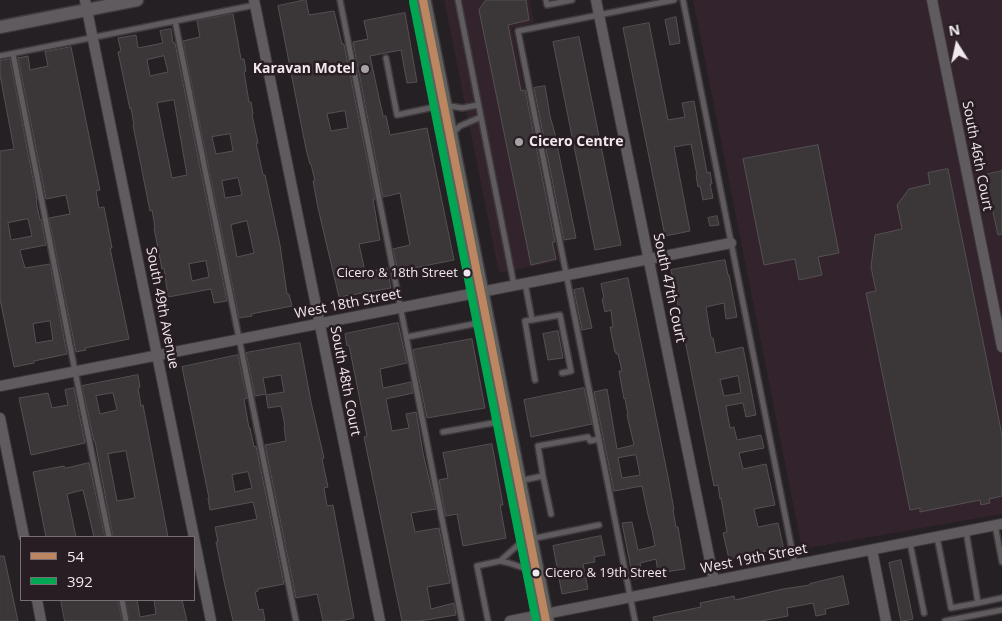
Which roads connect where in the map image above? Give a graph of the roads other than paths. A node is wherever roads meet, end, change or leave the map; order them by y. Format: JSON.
{"nodes":[{"id":1,"x":137,"y":0,"type":"edge"},
{"id":2,"x":340,"y":0,"type":"edge"},
{"id":3,"x":423,"y":0,"type":"edge"},
{"id":4,"x":458,"y":0,"type":"edge"},
{"id":5,"x":546,"y":0,"type":"edge"},
{"id":6,"x":572,"y":0,"type":"edge"},
{"id":7,"x":596,"y":0,"type":"edge"},
{"id":8,"x":674,"y":0,"type":"edge"},
{"id":9,"x":684,"y":0,"type":"edge"},
{"id":10,"x":932,"y":0,"type":"edge"},
{"id":11,"x":255,"y":2,"type":"edge"},
{"id":12,"x":86,"y":5,"type":"edge"},
{"id":13,"x":599,"y":15,"type":"junction"},
{"id":14,"x":175,"y":21,"type":"junction"},
{"id":15,"x":0,"y":27,"type":"edge"},
{"id":16,"x":93,"y":37,"type":"junction"},
{"id":17,"x":12,"y":54,"type":"junction"},
{"id":18,"x":0,"y":56,"type":"edge"},
{"id":19,"x":386,"y":58,"type":"dead end"},
{"id":20,"x":444,"y":105,"type":"junction"},
{"id":21,"x":478,"y":105,"type":"junction"},
{"id":22,"x":481,"y":117,"type":"junction"},
{"id":23,"x":450,"y":136,"type":"junction"},
{"id":24,"x":732,"y":243,"type":"junction"},
{"id":25,"x":649,"y":260,"type":"junction"},
{"id":26,"x":566,"y":275,"type":"junction"},
{"id":27,"x":519,"y":284,"type":"junction"},
{"id":28,"x":481,"y":292,"type":"junction"},
{"id":29,"x":402,"y":308,"type":"junction"},
{"id":30,"x":532,"y":320,"type":"junction"},
{"id":31,"x":487,"y":322,"type":"junction"},
{"id":32,"x":320,"y":324,"type":"junction"},
{"id":33,"x":407,"y":337,"type":"junction"},
{"id":34,"x":239,"y":339,"type":"junction"},
{"id":35,"x":1002,"y":347,"type":"edge"},
{"id":36,"x":157,"y":355,"type":"junction"},
{"id":37,"x":75,"y":371,"type":"junction"},
{"id":38,"x":562,"y":373,"type":"dead end"},
{"id":39,"x":535,"y":380,"type":"dead end"},
{"id":40,"x":0,"y":386,"type":"edge"},
{"id":41,"x":0,"y":418,"type":"edge"},
{"id":42,"x":507,"y":420,"type":"junction"},
{"id":43,"x":443,"y":432,"type":"dead end"},
{"id":44,"x":599,"y":439,"type":"junction"},
{"id":45,"x":543,"y":476,"type":"junction"},
{"id":46,"x":519,"y":482,"type":"junction"},
{"id":47,"x":551,"y":514,"type":"dead end"},
{"id":48,"x":998,"y":525,"type":"edge"},
{"id":49,"x":599,"y":526,"type":"dead end"},
{"id":50,"x":966,"y":531,"type":"junction"},
{"id":51,"x":24,"y":536,"type":"edge"},
{"id":52,"x":109,"y":536,"type":"edge"},
{"id":53,"x":194,"y":536,"type":"edge"},
{"id":54,"x":530,"y":537,"type":"junction"},
{"id":55,"x":937,"y":537,"type":"junction"},
{"id":56,"x":195,"y":542,"type":"edge"},
{"id":57,"x":910,"y":542,"type":"junction"},
{"id":58,"x":872,"y":550,"type":"junction"},
{"id":59,"x":500,"y":561,"type":"junction"},
{"id":60,"x":1002,"y":562,"type":"edge"},
{"id":61,"x":795,"y":565,"type":"junction"},
{"id":62,"x":537,"y":572,"type":"junction"},
{"id":63,"x":714,"y":581,"type":"junction"},
{"id":64,"x":631,"y":597,"type":"junction"},
{"id":65,"x":1002,"y":598,"type":"edge"},
{"id":66,"x":37,"y":601,"type":"edge"},
{"id":67,"x":122,"y":601,"type":"edge"},
{"id":68,"x":978,"y":603,"type":"junction"},
{"id":69,"x":1002,"y":610,"type":"edge"},
{"id":70,"x":924,"y":614,"type":"dead end"},
{"id":71,"x":546,"y":618,"type":"edge"},
{"id":72,"x":41,"y":621,"type":"edge"},
{"id":73,"x":126,"y":621,"type":"edge"},
{"id":74,"x":211,"y":621,"type":"edge"},
{"id":75,"x":296,"y":621,"type":"edge"},
{"id":76,"x":380,"y":621,"type":"edge"},
{"id":77,"x":462,"y":621,"type":"edge"},
{"id":78,"x":488,"y":621,"type":"edge"},
{"id":79,"x":510,"y":621,"type":"edge"},
{"id":80,"x":635,"y":621,"type":"edge"},
{"id":81,"x":886,"y":621,"type":"edge"},
{"id":82,"x":944,"y":621,"type":"edge"}],
"edges":[{"from":1,"to":12,"type":"street"},
{"from":2,"to":29,"type":"lane"},
{"from":3,"to":20,"type":"main road"},
{"from":4,"to":21,"type":"lane"},
{"from":5,"to":6,"type":"lane"},
{"from":7,"to":13,"type":"street","name":"South 47th Court"},
{"from":8,"to":13,"type":"lane"},
{"from":9,"to":24,"type":"lane"},
{"from":10,"to":35,"type":"street","name":"South 46th Court"},
{"from":11,"to":14,"type":"lane"},
{"from":11,"to":32,"type":"street","name":"South 48th Court"},
{"from":12,"to":15,"type":"street"},
{"from":12,"to":16,"type":"street","name":"South 49th Avenue"},
{"from":13,"to":25,"type":"street","name":"South 47th Court"},
{"from":13,"to":26,"type":"lane"},
{"from":14,"to":16,"type":"lane"},
{"from":14,"to":34,"type":"lane"},
{"from":16,"to":17,"type":"lane"},
{"from":16,"to":36,"type":"street","name":"South 49th Avenue"},
{"from":17,"to":18,"type":"lane"},
{"from":17,"to":37,"type":"lane"},
{"from":19,"to":20,"type":"lane"},
{"from":20,"to":21,"type":"lane"},
{"from":20,"to":23,"type":"main road"},
{"from":21,"to":22,"type":"lane"},
{"from":22,"to":23,"type":"lane"},
{"from":22,"to":27,"type":"lane"},
{"from":23,"to":28,"type":"main road"},
{"from":24,"to":25,"type":"street","name":"West 18th Street"},
{"from":24,"to":61,"type":"lane"},
{"from":25,"to":26,"type":"street","name":"West 18th Street"},
{"from":25,"to":63,"type":"street","name":"South 47th Court"},
{"from":26,"to":27,"type":"street","name":"West 18th Street"},
{"from":26,"to":44,"type":"lane"},
{"from":27,"to":28,"type":"street","name":"West 18th Street"},
{"from":27,"to":30,"type":"lane"},
{"from":28,"to":29,"type":"street","name":"West 18th Street"},
{"from":28,"to":31,"type":"main road"},
{"from":29,"to":32,"type":"street","name":"West 18th Street"},
{"from":29,"to":33,"type":"lane"},
{"from":30,"to":38,"type":"lane"},
{"from":30,"to":39,"type":"lane"},
{"from":31,"to":33,"type":"lane"},
{"from":31,"to":42,"type":"main road"},
{"from":32,"to":34,"type":"street","name":"West 18th Street"},
{"from":32,"to":76,"type":"street","name":"South 48th Court"},
{"from":33,"to":77,"type":"lane"},
{"from":34,"to":36,"type":"street","name":"West 18th Street"},
{"from":34,"to":75,"type":"lane"},
{"from":36,"to":37,"type":"street","name":"West 18th Street"},
{"from":36,"to":53,"type":"street","name":"South 49th Avenue"},
{"from":37,"to":40,"type":"street","name":"West 18th Street"},
{"from":37,"to":52,"type":"lane"},
{"from":41,"to":51,"type":"street"},
{"from":42,"to":43,"type":"lane"},
{"from":42,"to":46,"type":"main road"},
{"from":44,"to":45,"type":"lane"},
{"from":44,"to":64,"type":"lane"},
{"from":45,"to":46,"type":"lane"},
{"from":45,"to":47,"type":"lane"},
{"from":46,"to":54,"type":"main road"},
{"from":48,"to":50,"type":"street","name":"West 19th Street"},
{"from":48,"to":60,"type":"lane"},
{"from":49,"to":54,"type":"lane"},
{"from":50,"to":55,"type":"street","name":"West 19th Street"},
{"from":50,"to":68,"type":"lane"},
{"from":54,"to":59,"type":"lane"},
{"from":54,"to":62,"type":"main road"},
{"from":55,"to":57,"type":"street","name":"West 19th Street"},
{"from":55,"to":68,"type":"lane"},
{"from":56,"to":74,"type":"street","name":"South 49th Avenue"},
{"from":57,"to":58,"type":"street","name":"West 19th Street"},
{"from":57,"to":70,"type":"lane"},
{"from":58,"to":61,"type":"street","name":"West 19th Street"},
{"from":58,"to":81,"type":"street"},
{"from":59,"to":62,"type":"lane"},
{"from":59,"to":78,"type":"lane"},
{"from":61,"to":63,"type":"street","name":"West 19th Street"},
{"from":62,"to":71,"type":"main road"},
{"from":63,"to":64,"type":"street","name":"West 19th Street"},
{"from":64,"to":71,"type":"street","name":"West 19th Street"},
{"from":64,"to":80,"type":"lane"},
{"from":65,"to":68,"type":"lane"},
{"from":66,"to":72,"type":"street"},
{"from":67,"to":73,"type":"lane"},
{"from":69,"to":82,"type":"lane"},
{"from":71,"to":79,"type":"street","name":"West 19th Street"}]}
